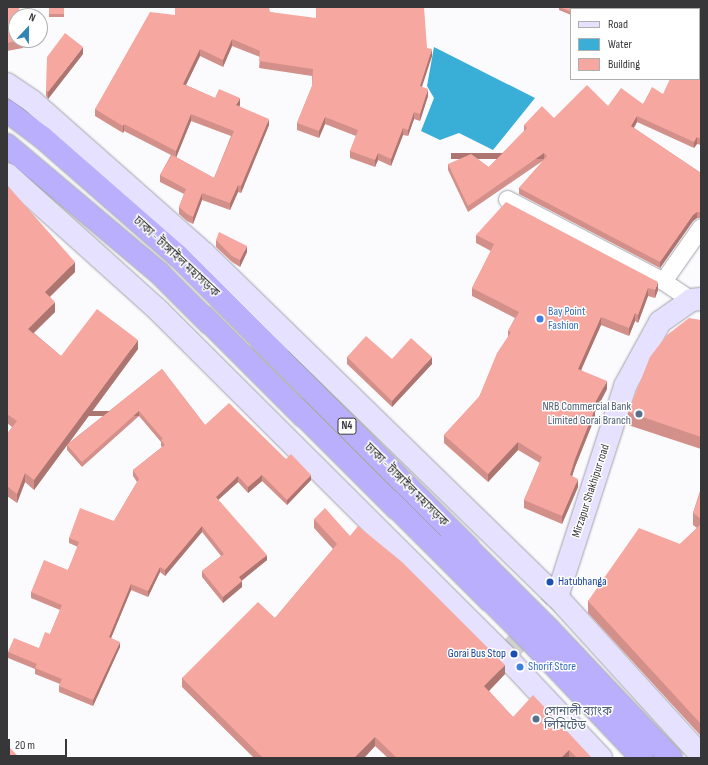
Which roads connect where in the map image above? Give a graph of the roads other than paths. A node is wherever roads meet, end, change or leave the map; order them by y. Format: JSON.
{"nodes":[{"id":1,"x":7,"y":84,"type":"edge"},
{"id":2,"x":7,"y":111,"type":"edge"},
{"id":3,"x":7,"y":145,"type":"edge"},
{"id":4,"x":7,"y":174,"type":"edge"},
{"id":5,"x":506,"y":199,"type":"dead end"},
{"id":6,"x":701,"y":227,"type":"edge"},
{"id":7,"x":663,"y":281,"type":"junction"},
{"id":8,"x":696,"y":300,"type":"edge"},
{"id":9,"x":557,"y":597,"type":"junction"},
{"id":10,"x":701,"y":755,"type":"edge"},
{"id":11,"x":601,"y":758,"type":"edge"},
{"id":12,"x":642,"y":758,"type":"edge"},
{"id":13,"x":671,"y":758,"type":"edge"}],
"edges":[{"from":1,"to":9,"type":"main road"},
{"from":2,"to":13,"type":"highway","name":"ঢাকা - টাঙ্গাইল মহাসড়ক","number":"N4"},
{"from":3,"to":12,"type":"highway","name":"ঢাকা - টাঙ্গাইল মহাসড়ক","number":"N4"},
{"from":4,"to":11,"type":"main road"},
{"from":5,"to":7,"type":"street"},
{"from":6,"to":7,"type":"street"},
{"from":7,"to":8,"type":"street"},
{"from":8,"to":9,"type":"main road","name":"Mirzapur Shakhipur road"},
{"from":9,"to":10,"type":"main road"}]}
